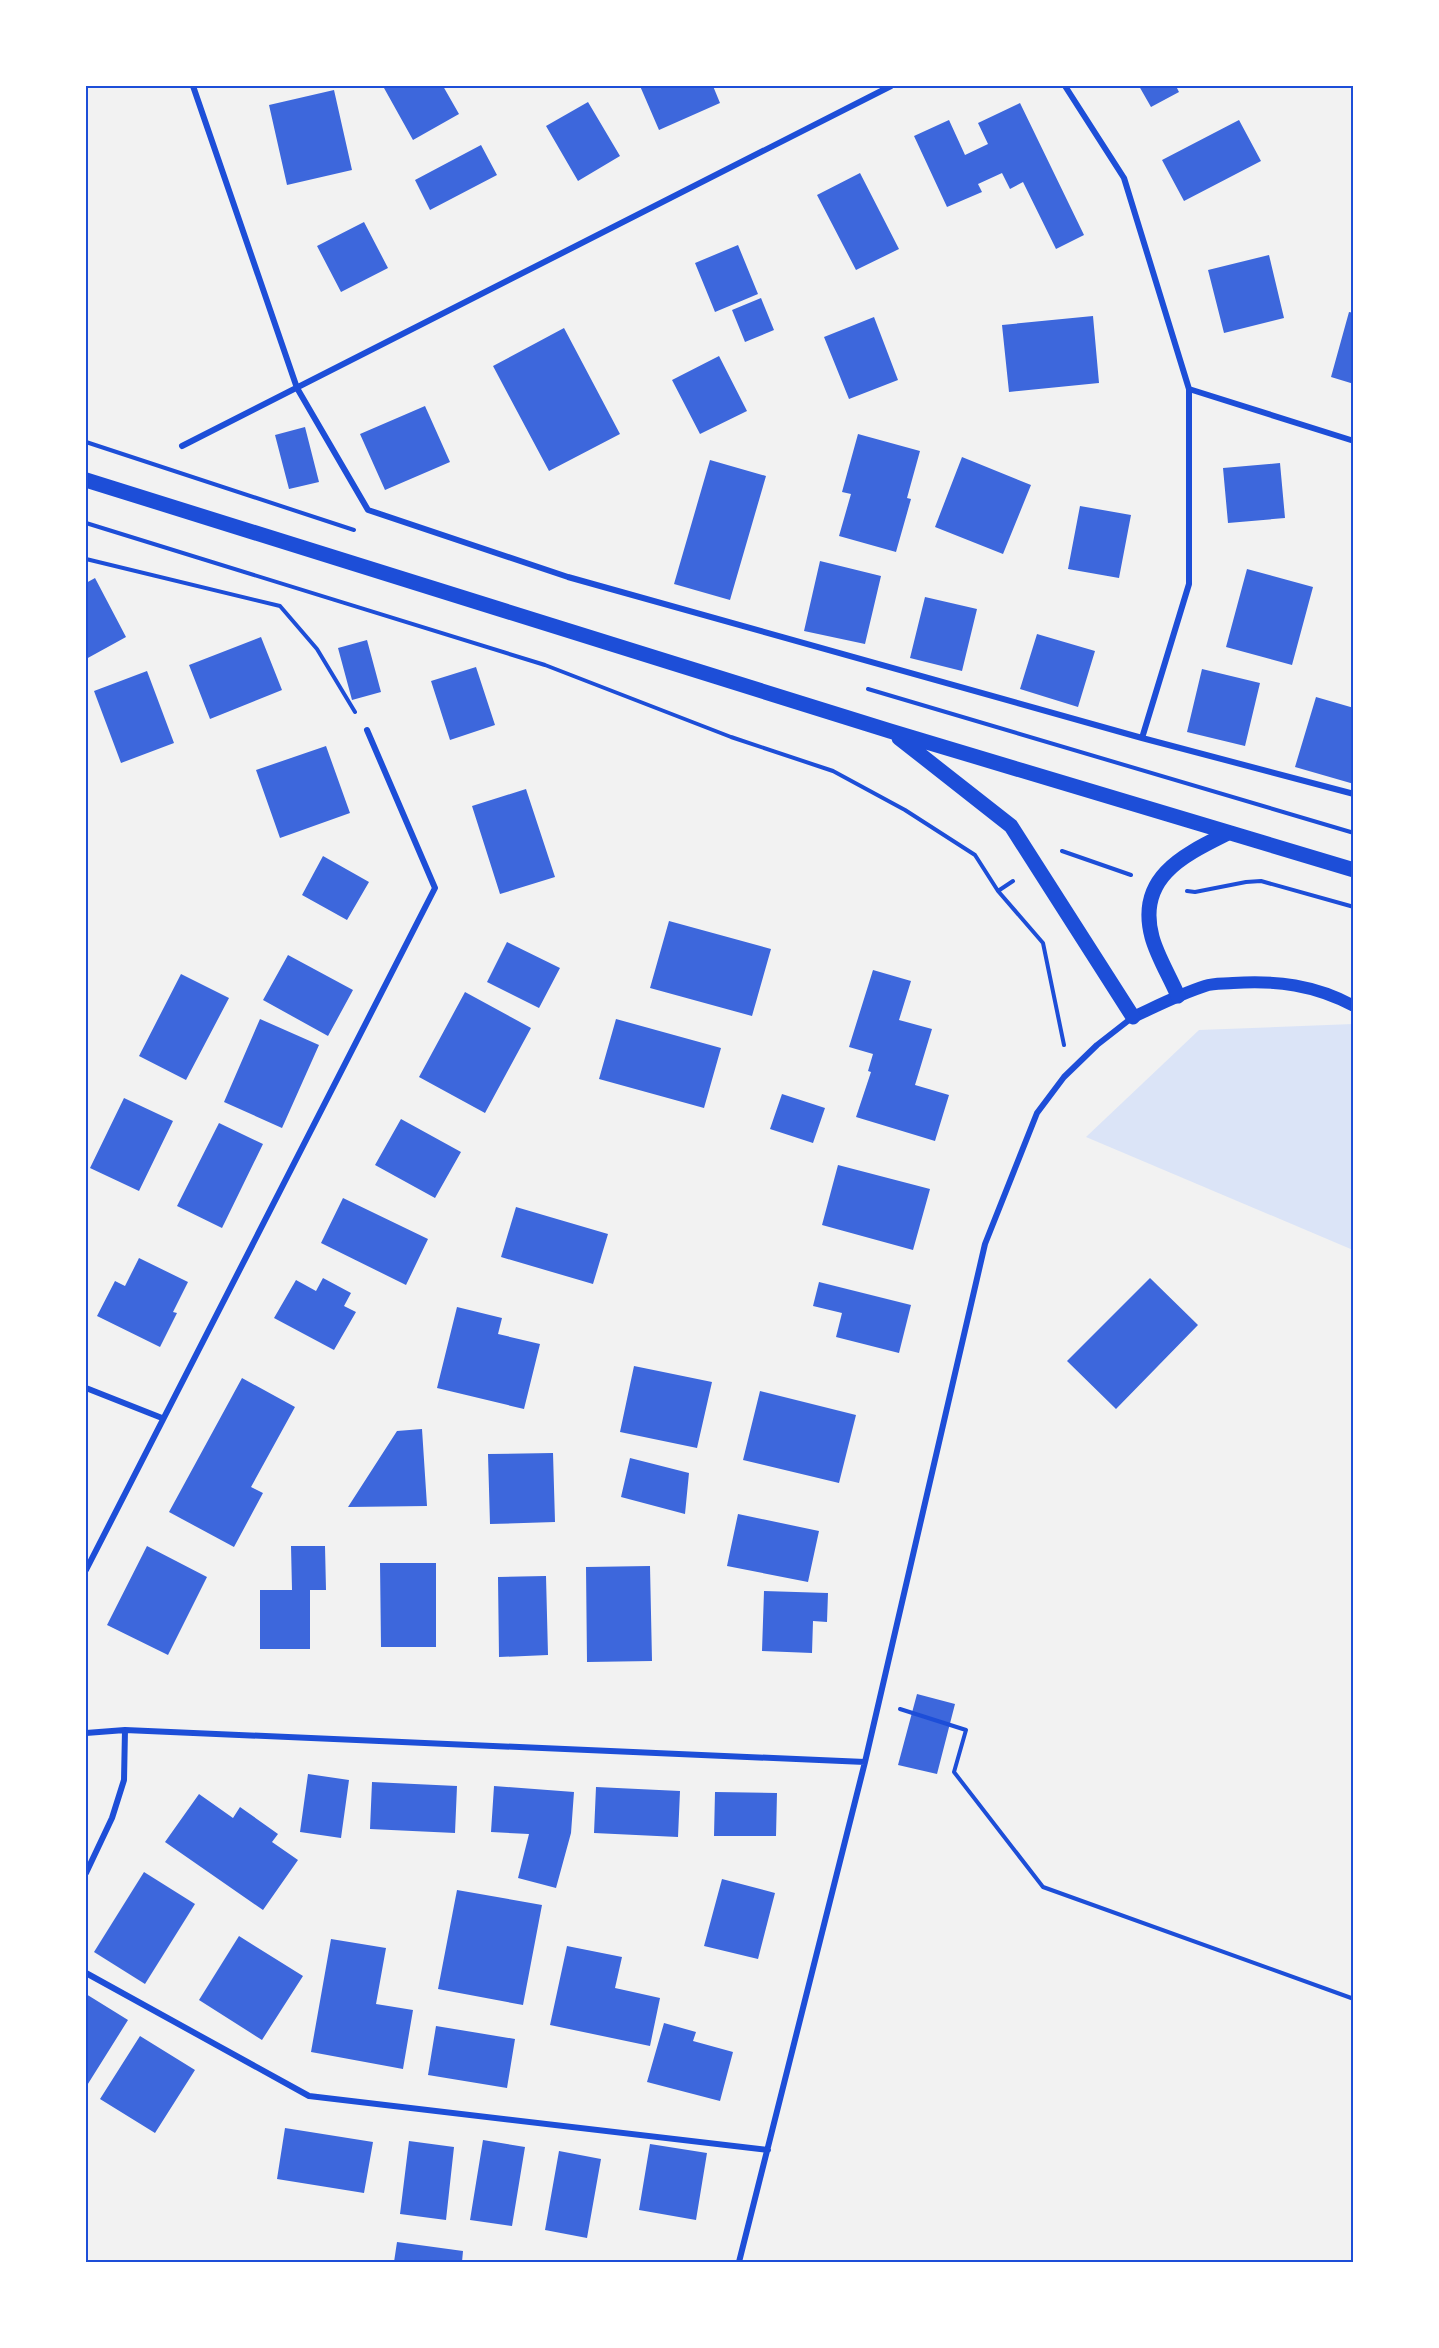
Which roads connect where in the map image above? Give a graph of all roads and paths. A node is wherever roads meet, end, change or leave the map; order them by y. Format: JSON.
{"nodes":[{"id":1,"x":193,"y":86,"type":"edge"},
{"id":2,"x":891,"y":86,"type":"edge"},
{"id":3,"x":1065,"y":86,"type":"edge"},
{"id":4,"x":297,"y":388,"type":"junction"},
{"id":5,"x":1189,"y":389,"type":"junction"},
{"id":6,"x":1353,"y":441,"type":"edge"},
{"id":7,"x":182,"y":446,"type":"dead end"},
{"id":8,"x":86,"y":480,"type":"edge"},
{"id":9,"x":86,"y":523,"type":"edge"},
{"id":10,"x":86,"y":559,"type":"edge"},
{"id":11,"x":367,"y":730,"type":"joint"},
{"id":12,"x":890,"y":731,"type":"junction"},
{"id":13,"x":1142,"y":738,"type":"junction"},
{"id":14,"x":1353,"y":794,"type":"edge"},
{"id":15,"x":1228,"y":833,"type":"junction"},
{"id":16,"x":1037,"y":865,"type":"junction"},
{"id":17,"x":1353,"y":870,"type":"edge"},
{"id":18,"x":1157,"y":884,"type":"junction"},
{"id":19,"x":1353,"y":907,"type":"edge"},
{"id":20,"x":1178,"y":996,"type":"junction"},
{"id":21,"x":1353,"y":1006,"type":"edge"},
{"id":22,"x":1133,"y":1017,"type":"junction"},
{"id":23,"x":86,"y":1388,"type":"edge"},
{"id":24,"x":162,"y":1418,"type":"junction"},
{"id":25,"x":86,"y":1570,"type":"edge"},
{"id":26,"x":897,"y":1709,"type":"dead end"},
{"id":27,"x":125,"y":1730,"type":"junction"},
{"id":28,"x":86,"y":1733,"type":"edge"},
{"id":29,"x":865,"y":1762,"type":"junction"},
{"id":30,"x":86,"y":1873,"type":"edge"},
{"id":31,"x":86,"y":1973,"type":"edge"},
{"id":32,"x":1353,"y":1999,"type":"edge"},
{"id":33,"x":768,"y":2150,"type":"junction"},
{"id":34,"x":739,"y":2262,"type":"edge"}],
"edges":[{"from":1,"to":4,"type":"street"},
{"from":2,"to":4,"type":"street"},
{"from":3,"to":5,"type":"street"},
{"from":4,"to":7,"type":"street"},
{"from":4,"to":13,"type":"street"},
{"from":5,"to":6,"type":"street"},
{"from":5,"to":13,"type":"street"},
{"from":8,"to":12,"type":"main road"},
{"from":9,"to":16,"type":"path"},
{"from":10,"to":11,"type":"path"},
{"from":11,"to":24,"type":"street"},
{"from":12,"to":15,"type":"main road"},
{"from":12,"to":16,"type":"main road"},
{"from":13,"to":14,"type":"street"},
{"from":15,"to":17,"type":"main road"},
{"from":15,"to":18,"type":"main road"},
{"from":16,"to":18,"type":"path"},
{"from":16,"to":22,"type":"main road"},
{"from":18,"to":19,"type":"path"},
{"from":18,"to":20,"type":"main road"},
{"from":20,"to":21,"type":"main road"},
{"from":20,"to":22,"type":"main road"},
{"from":22,"to":29,"type":"street"},
{"from":23,"to":24,"type":"street"},
{"from":24,"to":25,"type":"street"},
{"from":26,"to":32,"type":"path"},
{"from":27,"to":28,"type":"street"},
{"from":27,"to":29,"type":"street"},
{"from":27,"to":30,"type":"street"},
{"from":29,"to":33,"type":"street"},
{"from":31,"to":33,"type":"street"},
{"from":33,"to":34,"type":"street"}]}
